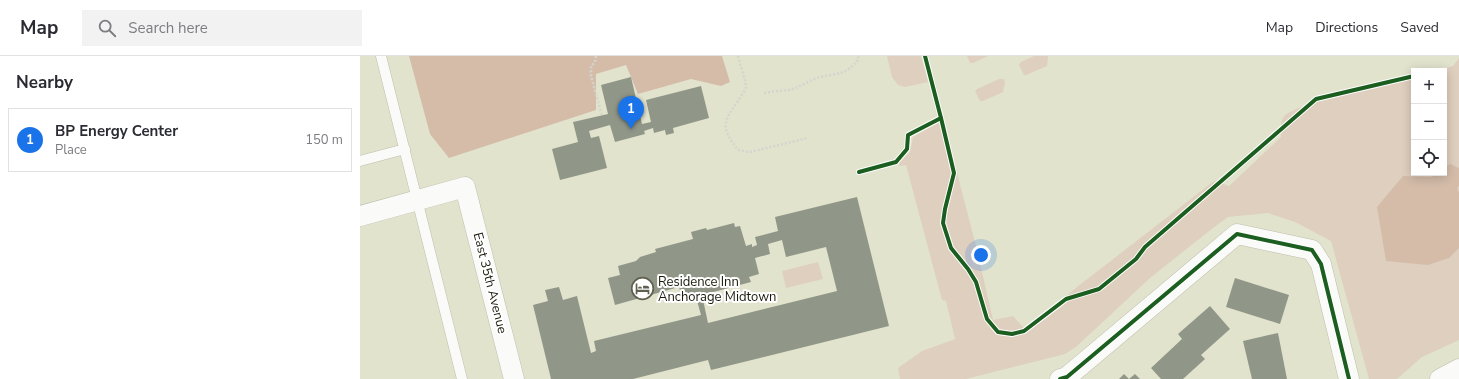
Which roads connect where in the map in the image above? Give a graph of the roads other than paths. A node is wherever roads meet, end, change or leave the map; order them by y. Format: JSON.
{"nodes":[{"id":1,"x":381,"y":56,"type":"edge"},
{"id":2,"x":405,"y":149,"type":"junction"},
{"id":3,"x":360,"y":161,"type":"edge"},
{"id":4,"x":418,"y":201,"type":"junction"},
{"id":5,"x":360,"y":216,"type":"edge"},
{"id":6,"x":1459,"y":369,"type":"edge"},
{"id":7,"x":462,"y":379,"type":"edge"},
{"id":8,"x":514,"y":379,"type":"edge"},
{"id":9,"x":1060,"y":379,"type":"edge"},
{"id":10,"x":1349,"y":379,"type":"edge"},
{"id":11,"x":1440,"y":379,"type":"edge"}],
"edges":[{"from":1,"to":2,"type":"lane"},
{"from":2,"to":3,"type":"lane"},
{"from":2,"to":4,"type":"lane"},
{"from":4,"to":5,"type":"street"},
{"from":4,"to":7,"type":"lane"},
{"from":4,"to":8,"type":"street","name":"East 35th Avenue"},
{"from":6,"to":11,"type":"street"},
{"from":9,"to":10,"type":"street"}]}
